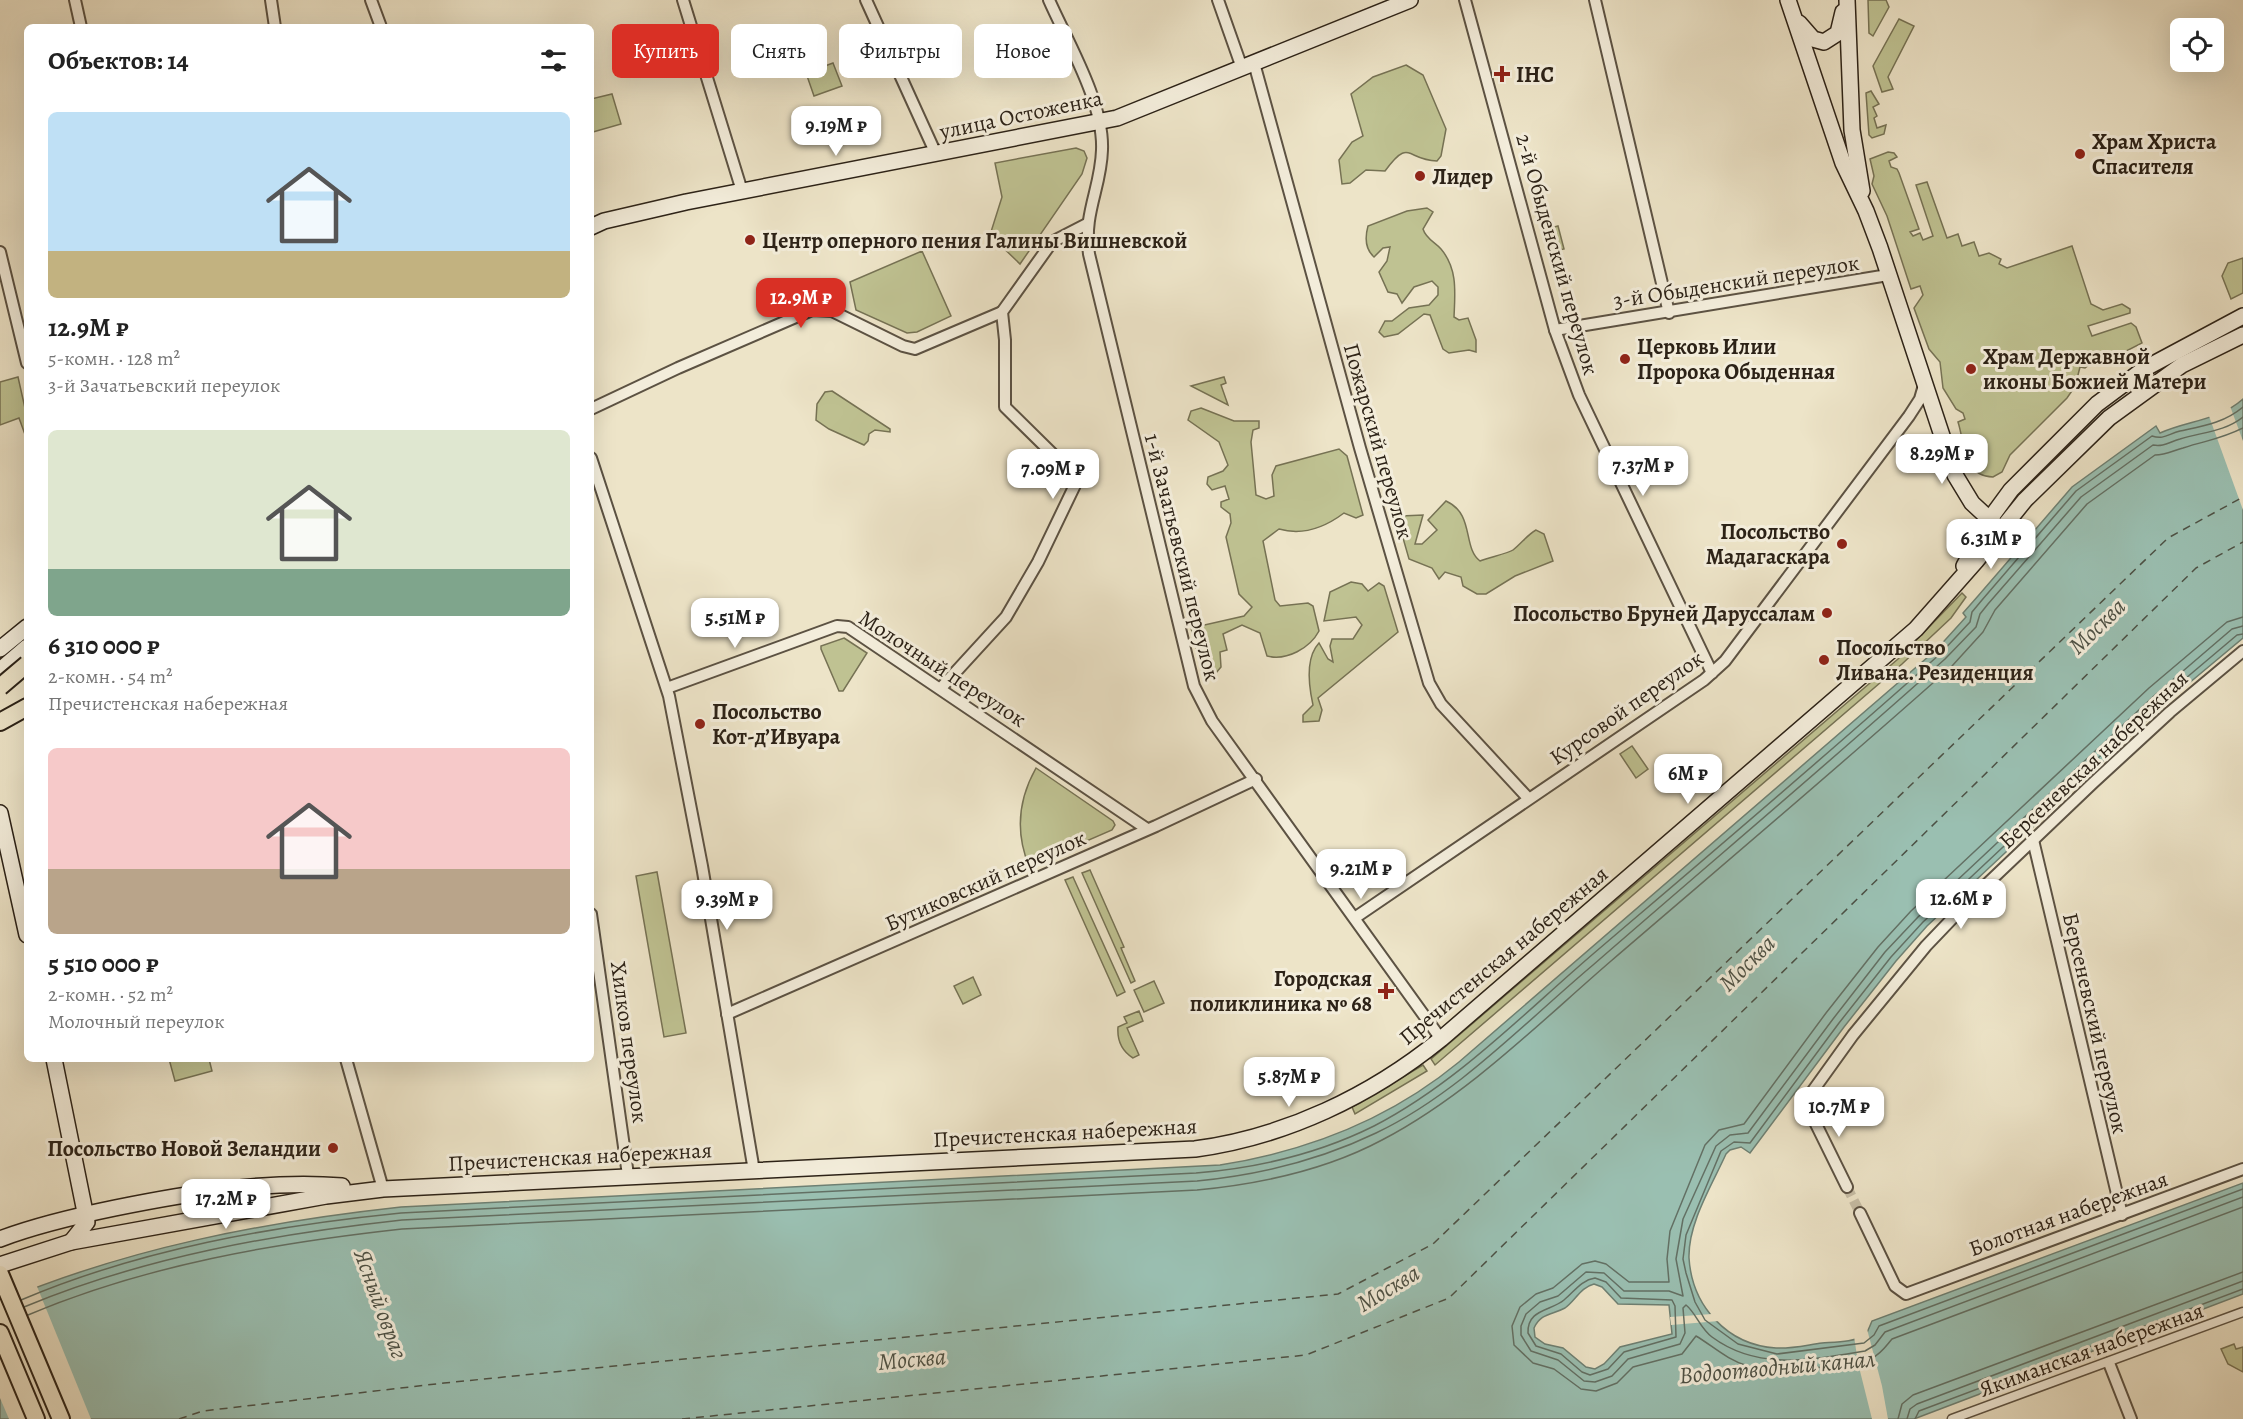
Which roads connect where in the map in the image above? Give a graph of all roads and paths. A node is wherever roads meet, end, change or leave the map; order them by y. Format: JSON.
{"nodes":[{"id":1,"x":75,"y":0,"type":"edge"},
{"id":2,"x":271,"y":0,"type":"edge"},
{"id":3,"x":371,"y":0,"type":"edge"},
{"id":4,"x":683,"y":0,"type":"edge"},
{"id":5,"x":866,"y":0,"type":"edge"},
{"id":6,"x":1049,"y":0,"type":"edge"},
{"id":7,"x":1218,"y":0,"type":"edge"},
{"id":8,"x":1410,"y":0,"type":"edge"},
{"id":9,"x":1465,"y":0,"type":"edge"},
{"id":10,"x":1595,"y":0,"type":"edge"},
{"id":11,"x":1788,"y":0,"type":"edge"},
{"id":12,"x":1846,"y":0,"type":"edge"},
{"id":13,"x":1793,"y":16,"type":"junction"},
{"id":14,"x":80,"y":24,"type":"edge"},
{"id":15,"x":275,"y":24,"type":"edge"},
{"id":16,"x":380,"y":24,"type":"edge"},
{"id":17,"x":1248,"y":65,"type":"junction"},
{"id":18,"x":1099,"y":122,"type":"junction"},
{"id":19,"x":936,"y":154,"type":"junction"},
{"id":20,"x":742,"y":191,"type":"junction"},
{"id":21,"x":1866,"y":212,"type":"junction"},
{"id":22,"x":1087,"y":224,"type":"junction"},
{"id":23,"x":594,"y":226,"type":"edge"},
{"id":24,"x":0,"y":252,"type":"edge"},
{"id":25,"x":1888,"y":275,"type":"junction"},
{"id":26,"x":1002,"y":312,"type":"junction"},
{"id":27,"x":1669,"y":312,"type":"junction"},
{"id":28,"x":2243,"y":316,"type":"edge"},
{"id":29,"x":1555,"y":330,"type":"junction"},
{"id":30,"x":2243,"y":335,"type":"edge"},
{"id":31,"x":24,"y":351,"type":"edge"},
{"id":32,"x":1924,"y":385,"type":"junction"},
{"id":33,"x":594,"y":408,"type":"edge"},
{"id":34,"x":594,"y":467,"type":"edge"},
{"id":35,"x":1994,"y":525,"type":"junction"},
{"id":36,"x":24,"y":629,"type":"edge"},
{"id":37,"x":0,"y":649,"type":"edge"},
{"id":38,"x":24,"y":650,"type":"edge"},
{"id":39,"x":2243,"y":651,"type":"edge"},
{"id":40,"x":24,"y":667,"type":"edge"},
{"id":41,"x":0,"y":670,"type":"edge"},
{"id":42,"x":1712,"y":673,"type":"junction"},
{"id":43,"x":0,"y":687,"type":"edge"},
{"id":44,"x":667,"y":688,"type":"junction"},
{"id":45,"x":941,"y":688,"type":"junction"},
{"id":46,"x":24,"y":709,"type":"edge"},
{"id":47,"x":0,"y":722,"type":"edge"},
{"id":48,"x":1256,"y":779,"type":"junction"},
{"id":49,"x":1527,"y":798,"type":"junction"},
{"id":50,"x":0,"y":813,"type":"edge"},
{"id":51,"x":1147,"y":829,"type":"junction"},
{"id":52,"x":2033,"y":840,"type":"junction"},
{"id":53,"x":1356,"y":917,"type":"junction"},
{"id":54,"x":24,"y":921,"type":"edge"},
{"id":55,"x":594,"y":935,"type":"edge"},
{"id":56,"x":727,"y":1014,"type":"junction"},
{"id":57,"x":1441,"y":1040,"type":"junction"},
{"id":58,"x":55,"y":1062,"type":"edge"},
{"id":59,"x":347,"y":1062,"type":"edge"},
{"id":60,"x":2243,"y":1169,"type":"edge"},
{"id":61,"x":754,"y":1171,"type":"junction"},
{"id":62,"x":628,"y":1175,"type":"junction"},
{"id":63,"x":1848,"y":1187,"type":"tunnel mouth"},
{"id":64,"x":381,"y":1189,"type":"junction"},
{"id":65,"x":1860,"y":1213,"type":"tunnel mouth"},
{"id":66,"x":87,"y":1214,"type":"junction"},
{"id":67,"x":2122,"y":1215,"type":"junction"},
{"id":68,"x":0,"y":1239,"type":"edge"},
{"id":69,"x":71,"y":1242,"type":"junction"},
{"id":70,"x":0,"y":1265,"type":"edge"},
{"id":71,"x":0,"y":1274,"type":"edge"},
{"id":72,"x":2243,"y":1312,"type":"edge"},
{"id":73,"x":0,"y":1333,"type":"edge"},
{"id":74,"x":2109,"y":1363,"type":"junction"},
{"id":75,"x":36,"y":1419,"type":"edge"},
{"id":76,"x":61,"y":1419,"type":"edge"},
{"id":77,"x":1952,"y":1419,"type":"edge"},
{"id":78,"x":2131,"y":1419,"type":"edge"}],
"edges":[{"from":1,"to":14,"type":"street"},
{"from":2,"to":15,"type":"street"},
{"from":3,"to":16,"type":"street"},
{"from":4,"to":20,"type":"street"},
{"from":5,"to":19,"type":"street"},
{"from":6,"to":18,"type":"street","name":"1-й Зачатьевский переулок"},
{"from":7,"to":17,"type":"street","name":"Пожарский переулок"},
{"from":8,"to":17,"type":"main road","name":"улица Остоженка"},
{"from":9,"to":29,"type":"street","name":"2-й Обыденский переулок"},
{"from":10,"to":27,"type":"street"},
{"from":11,"to":13,"type":"main road"},
{"from":12,"to":13,"type":"main road"},
{"from":12,"to":21,"type":"main road"},
{"from":13,"to":21,"type":"main road"},
{"from":17,"to":18,"type":"main road","name":"улица Остоженка"},
{"from":17,"to":49,"type":"street","name":"Пожарский переулок"},
{"from":18,"to":19,"type":"main road","name":"улица Остоженка"},
{"from":18,"to":22,"type":"street","name":"1-й Зачатьевский переулок"},
{"from":19,"to":20,"type":"main road","name":"улица Остоженка"},
{"from":20,"to":23,"type":"main road","name":"улица Остоженка"},
{"from":21,"to":25,"type":"main road"},
{"from":22,"to":26,"type":"street"},
{"from":22,"to":48,"type":"street","name":"1-й Зачатьевский переулок"},
{"from":24,"to":31,"type":"street"},
{"from":25,"to":27,"type":"street","name":"3-й Обыденский переулок"},
{"from":25,"to":32,"type":"main road"},
{"from":26,"to":33,"type":"street"},
{"from":26,"to":45,"type":"street"},
{"from":27,"to":29,"type":"street","name":"3-й Обыденский переулок"},
{"from":28,"to":35,"type":"main road","name":"Пречистенская набережная"},
{"from":29,"to":42,"type":"street","name":"2-й Обыденский переулок"},
{"from":30,"to":35,"type":"main road","name":"Пречистенская набережная"},
{"from":32,"to":35,"type":"main road"},
{"from":32,"to":42,"type":"street","name":"Курсовой переулок"},
{"from":34,"to":44,"type":"street"},
{"from":35,"to":57,"type":"main road","name":"Пречистенская набережная"},
{"from":36,"to":37,"type":"main road"},
{"from":38,"to":41,"type":"main road"},
{"from":39,"to":52,"type":"street","name":"Берсеневская набережная"},
{"from":40,"to":43,"type":"main road","bridge":true},
{"from":42,"to":49,"type":"street","name":"Курсовой переулок"},
{"from":44,"to":45,"type":"street","name":"Молочный переулок"},
{"from":44,"to":56,"type":"street"},
{"from":45,"to":51,"type":"street","name":"Молочный переулок"},
{"from":46,"to":47,"type":"main road"},
{"from":48,"to":51,"type":"street","name":"Бутиковский переулок"},
{"from":48,"to":53,"type":"street","name":"1-й Зачатьевский переулок"},
{"from":49,"to":53,"type":"street","name":"Курсовой переулок"},
{"from":50,"to":54,"type":"main road"},
{"from":51,"to":56,"type":"street","name":"Бутиковский переулок"},
{"from":52,"to":63,"type":"street","name":"Берсеневская набережная"},
{"from":52,"to":67,"type":"street","name":"Берсеневский переулок"},
{"from":53,"to":57,"type":"street","name":"1-й Зачатьевский переулок"},
{"from":55,"to":62,"type":"street","name":"Хилков переулок"},
{"from":56,"to":61,"type":"street"},
{"from":57,"to":61,"type":"main road","name":"Пречистенская набережная"},
{"from":58,"to":66,"type":"main road"},
{"from":59,"to":64,"type":"street"},
{"from":60,"to":67,"type":"street","name":"Болотная набережная"},
{"from":61,"to":62,"type":"main road","name":"Пречистенская набережная"},
{"from":62,"to":64,"type":"main road","name":"Пречистенская набережная"},
{"from":64,"to":66,"type":"main road","name":"Пречистенская набережная"},
{"from":64,"to":69,"type":"main road","name":"Пречистенская набережная"},
{"from":65,"to":67,"type":"street","name":"Болотная набережная"},
{"from":66,"to":68,"type":"main road","name":"Пречистенская набережная"},
{"from":66,"to":69,"type":"main road"},
{"from":69,"to":70,"type":"main road","name":"Пречистенская набережная"},
{"from":71,"to":76,"type":"main road"},
{"from":72,"to":74,"type":"street","name":"Якиманская набережная"},
{"from":73,"to":75,"type":"main road"},
{"from":74,"to":77,"type":"street","name":"Якиманская набережная"},
{"from":74,"to":78,"type":"street"}]}
